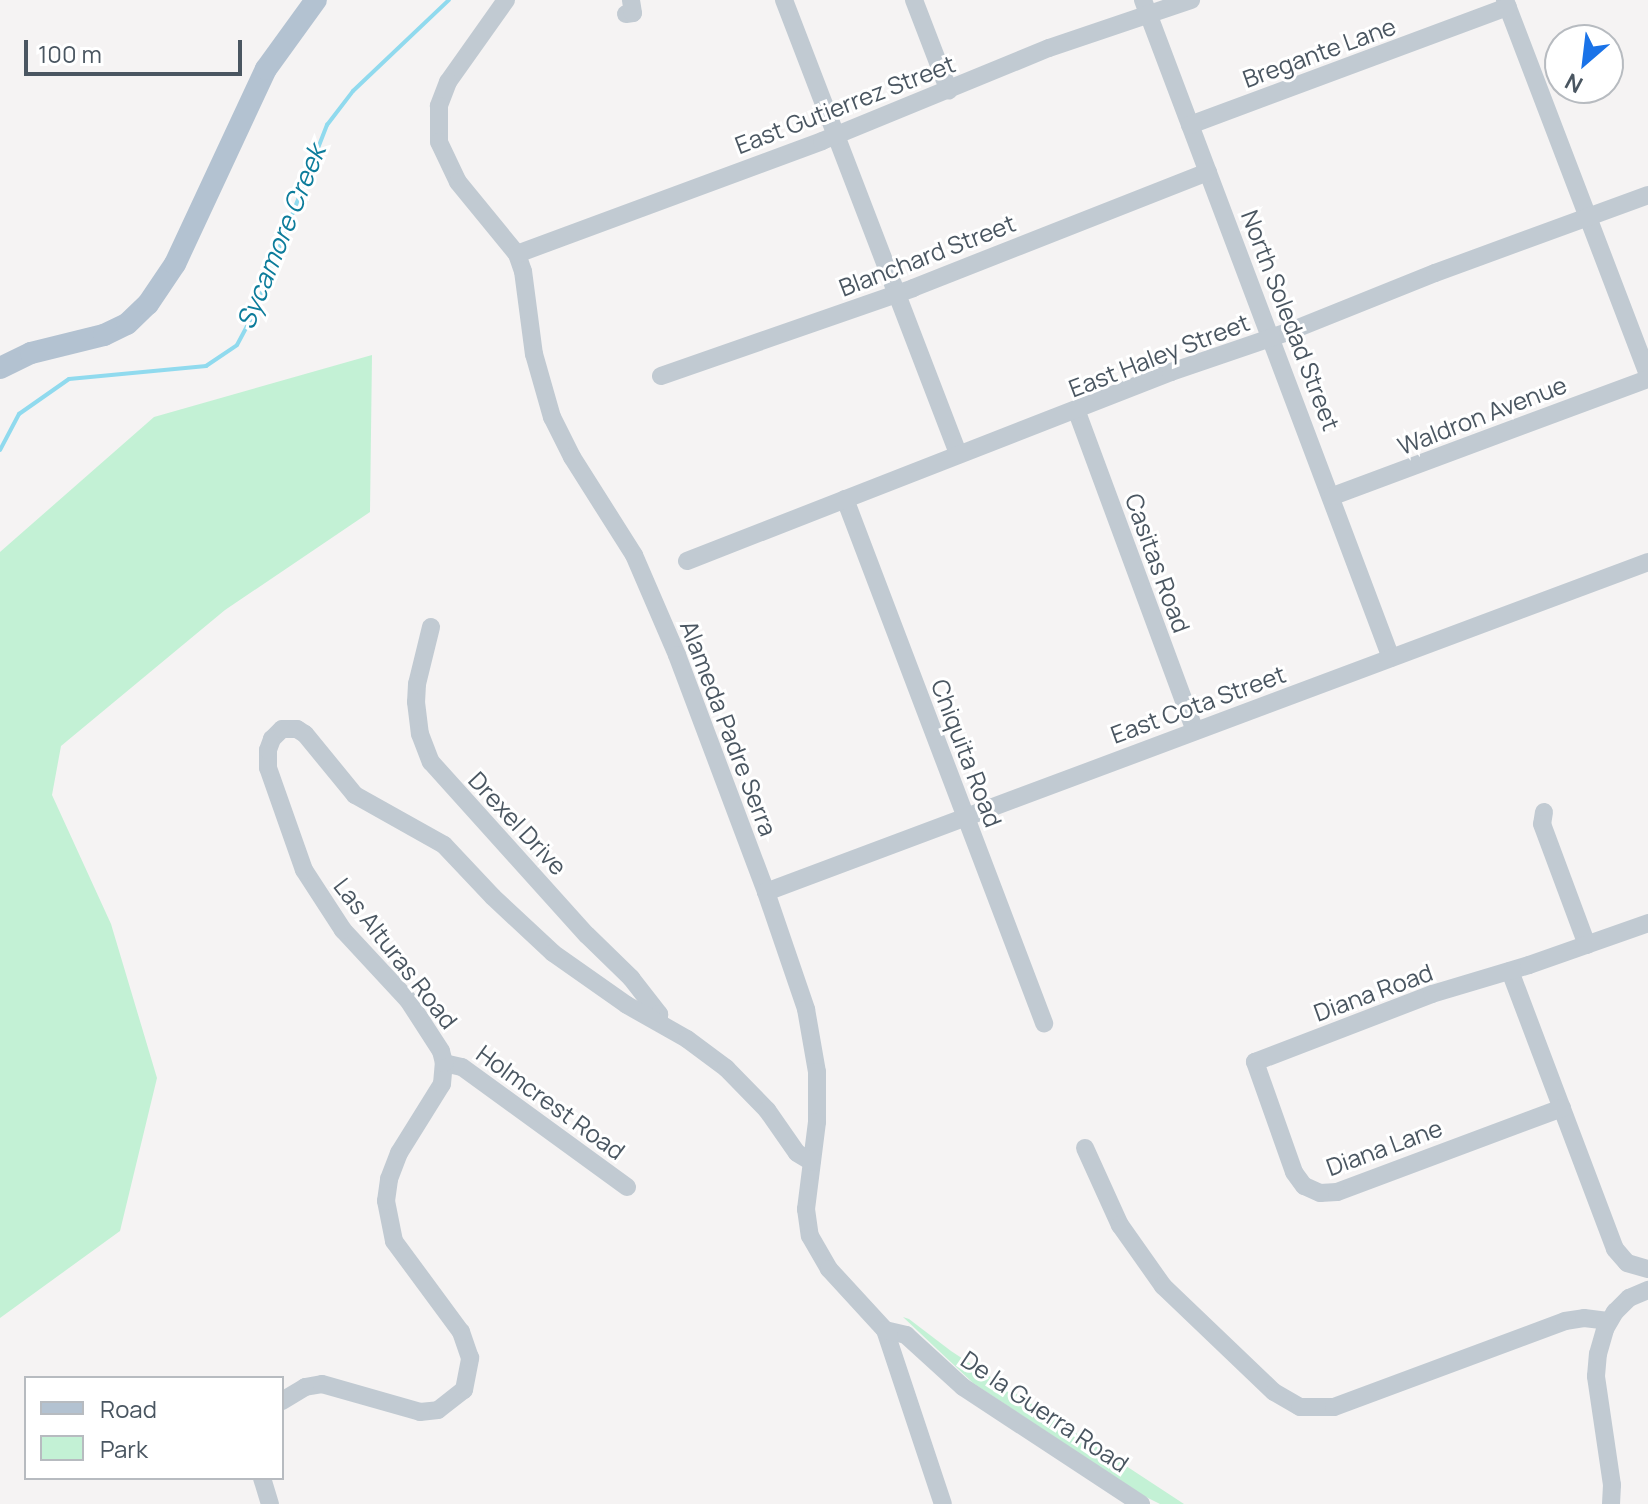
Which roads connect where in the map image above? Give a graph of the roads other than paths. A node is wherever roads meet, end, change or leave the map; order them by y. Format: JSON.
{"nodes":[{"id":1,"x":316,"y":0,"type":"edge"},
{"id":2,"x":506,"y":0,"type":"edge"},
{"id":3,"x":784,"y":0,"type":"edge"},
{"id":4,"x":914,"y":0,"type":"edge"},
{"id":5,"x":1191,"y":0,"type":"edge"},
{"id":6,"x":1507,"y":3,"type":"edge"},
{"id":7,"x":1146,"y":7,"type":"edge"},
{"id":8,"x":949,"y":91,"type":"junction"},
{"id":9,"x":1190,"y":125,"type":"junction"},
{"id":10,"x":837,"y":134,"type":"junction"},
{"id":11,"x":1208,"y":172,"type":"junction"},
{"id":12,"x":1648,"y":195,"type":"edge"},
{"id":13,"x":1589,"y":219,"type":"junction"},
{"id":14,"x":517,"y":254,"type":"junction"},
{"id":15,"x":898,"y":293,"type":"junction"},
{"id":16,"x":1272,"y":337,"type":"junction"},
{"id":17,"x":0,"y":368,"type":"edge"},
{"id":18,"x":661,"y":376,"type":"dead end"},
{"id":19,"x":1648,"y":376,"type":"edge"},
{"id":20,"x":1077,"y":412,"type":"junction"},
{"id":21,"x":958,"y":454,"type":"junction"},
{"id":22,"x":1333,"y":496,"type":"junction"},
{"id":23,"x":845,"y":499,"type":"junction"},
{"id":24,"x":687,"y":561,"type":"dead end"},
{"id":25,"x":1648,"y":562,"type":"edge"},
{"id":26,"x":431,"y":627,"type":"dead end"},
{"id":27,"x":1391,"y":658,"type":"junction"},
{"id":28,"x":1195,"y":731,"type":"junction"},
{"id":29,"x":1544,"y":812,"type":"dead end"},
{"id":30,"x":965,"y":818,"type":"junction"},
{"id":31,"x":766,"y":892,"type":"junction"},
{"id":32,"x":1648,"y":923,"type":"edge"},
{"id":33,"x":1587,"y":945,"type":"junction"},
{"id":34,"x":1510,"y":971,"type":"junction"},
{"id":35,"x":659,"y":1022,"type":"junction"},
{"id":36,"x":1044,"y":1023,"type":"dead end"},
{"id":37,"x":1255,"y":1062,"type":"joint"},
{"id":38,"x":444,"y":1063,"type":"junction"},
{"id":39,"x":1562,"y":1108,"type":"junction"},
{"id":40,"x":1085,"y":1148,"type":"dead end"},
{"id":41,"x":812,"y":1162,"type":"junction"},
{"id":42,"x":627,"y":1187,"type":"dead end"},
{"id":43,"x":1648,"y":1269,"type":"edge"},
{"id":44,"x":1648,"y":1290,"type":"edge"},
{"id":45,"x":1608,"y":1321,"type":"junction"},
{"id":46,"x":885,"y":1330,"type":"junction"},
{"id":47,"x":284,"y":1400,"type":"edge"},
{"id":48,"x":263,"y":1480,"type":"edge"},
{"id":49,"x":270,"y":1504,"type":"edge"},
{"id":50,"x":943,"y":1504,"type":"edge"},
{"id":51,"x":1141,"y":1504,"type":"edge"},
{"id":52,"x":1611,"y":1504,"type":"edge"}],
"edges":[{"from":1,"to":17,"type":"main road"},
{"from":2,"to":14,"type":"street","name":"Alameda Padre Serra"},
{"from":3,"to":10,"type":"street"},
{"from":4,"to":8,"type":"street"},
{"from":5,"to":7,"type":"street","name":"East Gutierrez Street"},
{"from":6,"to":9,"type":"street","name":"Bregante Lane"},
{"from":6,"to":13,"type":"street"},
{"from":7,"to":8,"type":"street","name":"East Gutierrez Street"},
{"from":7,"to":9,"type":"street","name":"North Soledad Street"},
{"from":8,"to":10,"type":"street","name":"East Gutierrez Street"},
{"from":9,"to":11,"type":"street","name":"North Soledad Street"},
{"from":10,"to":14,"type":"street","name":"East Gutierrez Street"},
{"from":10,"to":15,"type":"street"},
{"from":11,"to":15,"type":"street","name":"Blanchard Street"},
{"from":11,"to":16,"type":"street","name":"North Soledad Street"},
{"from":12,"to":13,"type":"street","name":"East Haley Street"},
{"from":13,"to":16,"type":"street","name":"East Haley Street"},
{"from":13,"to":19,"type":"street"},
{"from":14,"to":31,"type":"street","name":"Alameda Padre Serra"},
{"from":15,"to":18,"type":"street","name":"Blanchard Street"},
{"from":15,"to":21,"type":"street"},
{"from":16,"to":20,"type":"street","name":"East Haley Street"},
{"from":16,"to":22,"type":"street","name":"North Soledad Street"},
{"from":19,"to":22,"type":"street","name":"Waldron Avenue"},
{"from":20,"to":21,"type":"street","name":"East Haley Street"},
{"from":20,"to":28,"type":"street","name":"Casitas Road"},
{"from":21,"to":23,"type":"street","name":"East Haley Street"},
{"from":22,"to":27,"type":"street","name":"North Soledad Street"},
{"from":23,"to":24,"type":"street","name":"East Haley Street"},
{"from":23,"to":30,"type":"street","name":"Chiquita Road"},
{"from":25,"to":27,"type":"street","name":"East Cota Street"},
{"from":26,"to":35,"type":"street","name":"Drexel Drive"},
{"from":27,"to":28,"type":"street","name":"East Cota Street"},
{"from":28,"to":30,"type":"street","name":"East Cota Street"},
{"from":29,"to":33,"type":"street"},
{"from":30,"to":31,"type":"street","name":"East Cota Street"},
{"from":30,"to":36,"type":"street","name":"Chiquita Road"},
{"from":31,"to":41,"type":"street","name":"Alameda Padre Serra"},
{"from":32,"to":33,"type":"street","name":"Diana Road"},
{"from":33,"to":34,"type":"street","name":"Diana Road"},
{"from":34,"to":37,"type":"street","name":"Diana Road"},
{"from":34,"to":39,"type":"street"},
{"from":35,"to":38,"type":"street","name":"Las Alturas Road"},
{"from":35,"to":41,"type":"street","name":"Las Alturas Road"},
{"from":37,"to":39,"type":"street","name":"Diana Lane"},
{"from":38,"to":42,"type":"street","name":"Holmcrest Road"},
{"from":38,"to":47,"type":"street","name":"Las Alturas Road"},
{"from":39,"to":43,"type":"street"},
{"from":40,"to":45,"type":"street"},
{"from":41,"to":46,"type":"street","name":"Alameda Padre Serra"},
{"from":44,"to":45,"type":"street"},
{"from":45,"to":52,"type":"street"},
{"from":46,"to":50,"type":"street","name":"Alameda Padre Serra"},
{"from":46,"to":51,"type":"street","name":"De la Guerra Road"},
{"from":48,"to":49,"type":"street"}]}
